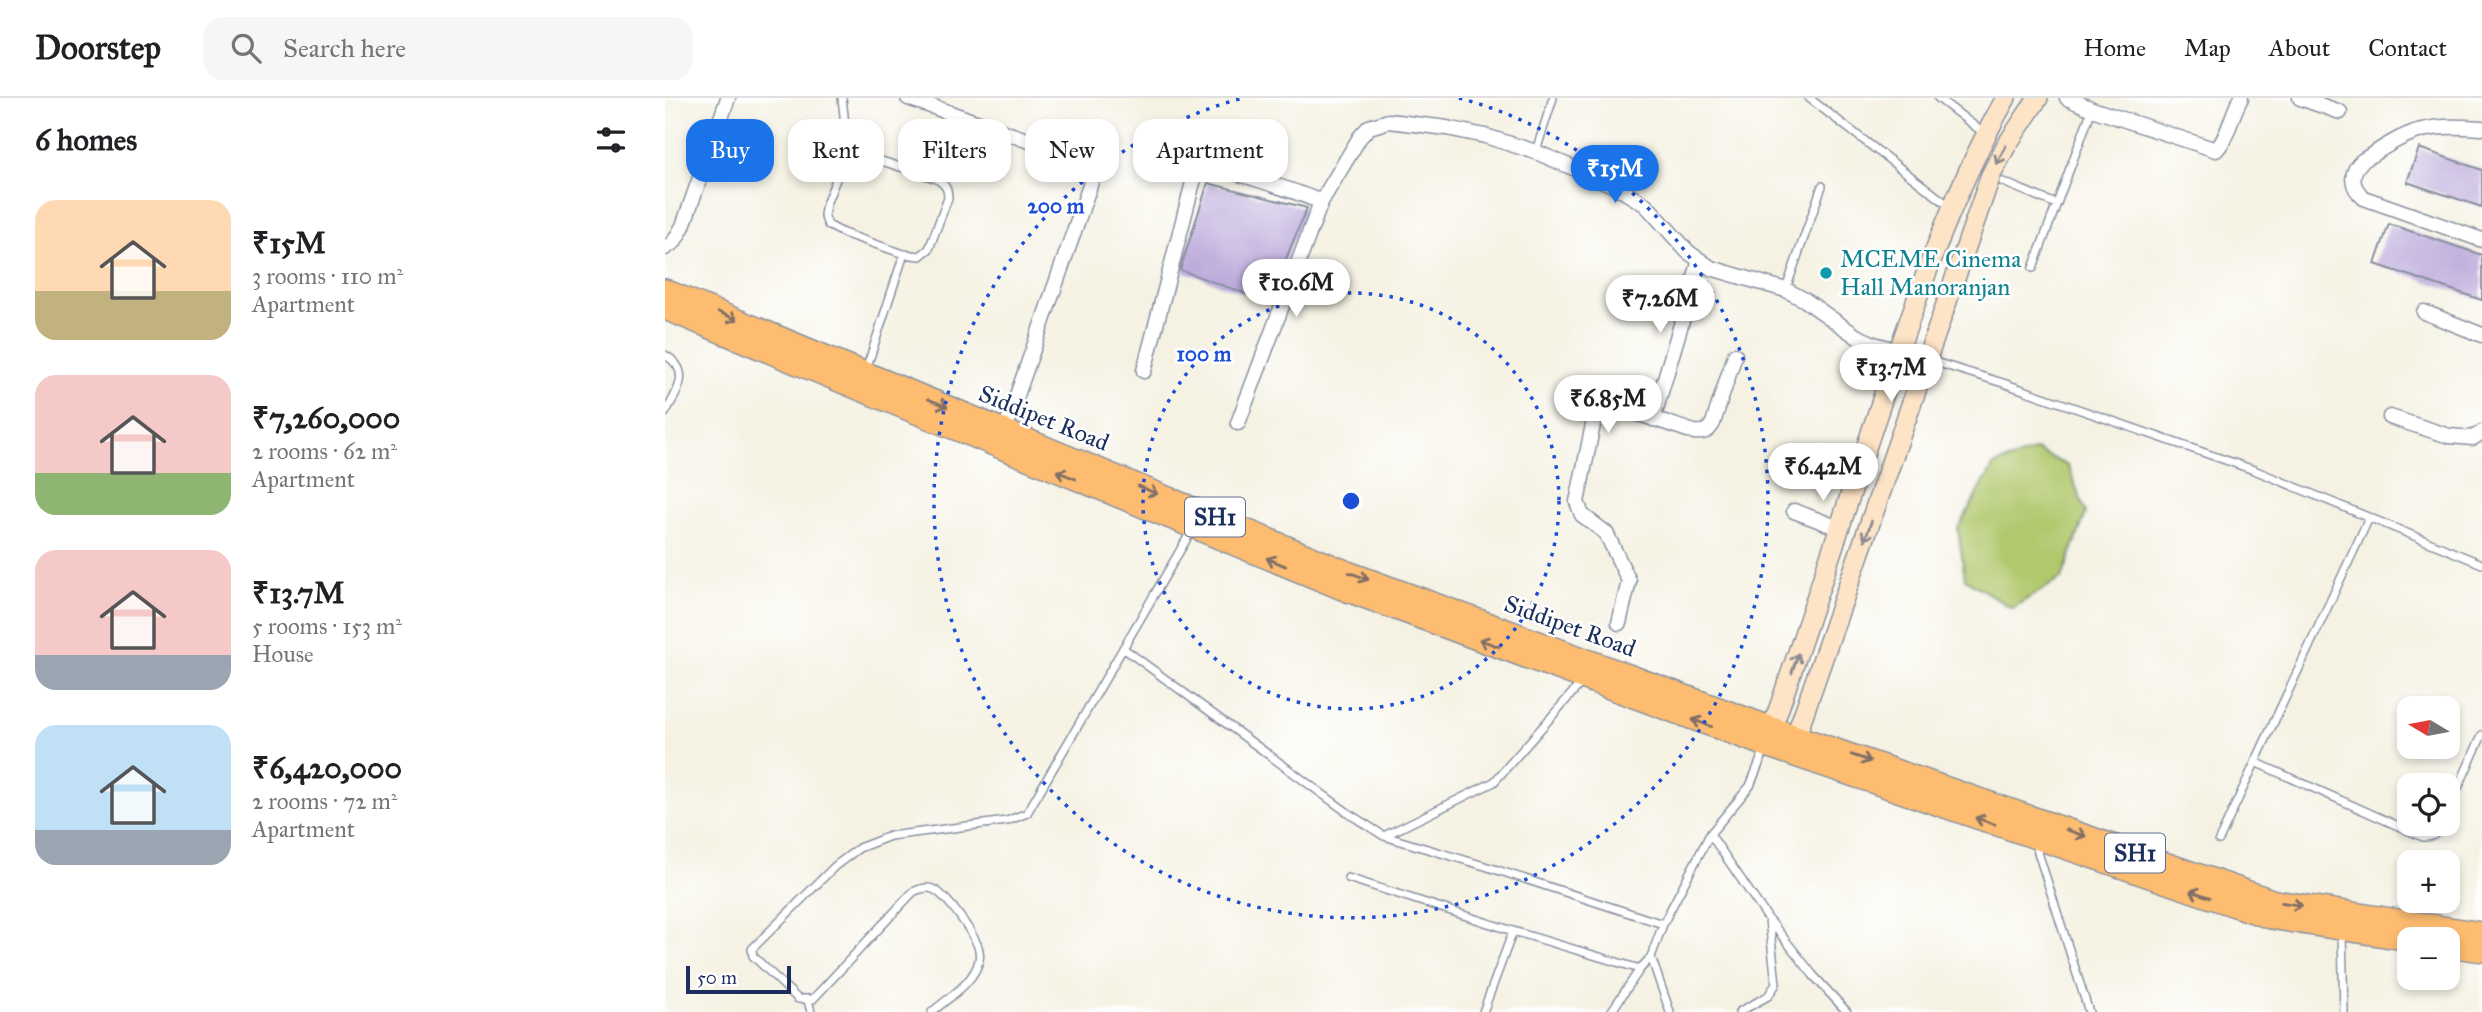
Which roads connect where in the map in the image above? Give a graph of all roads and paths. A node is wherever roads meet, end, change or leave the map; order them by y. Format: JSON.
{"nodes":[{"id":1,"x":728,"y":98,"type":"edge"},
{"id":2,"x":842,"y":98,"type":"edge"},
{"id":3,"x":908,"y":98,"type":"edge"},
{"id":4,"x":1553,"y":98,"type":"edge"},
{"id":5,"x":1809,"y":98,"type":"edge"},
{"id":6,"x":1938,"y":98,"type":"edge"},
{"id":7,"x":2006,"y":98,"type":"edge"},
{"id":8,"x":2038,"y":98,"type":"edge"},
{"id":9,"x":2067,"y":98,"type":"edge"},
{"id":10,"x":2241,"y":98,"type":"edge"},
{"id":11,"x":2299,"y":98,"type":"edge"},
{"id":12,"x":943,"y":103,"type":"edge"},
{"id":13,"x":2092,"y":109,"type":"junction"},
{"id":14,"x":2340,"y":113,"type":"dead end"},
{"id":15,"x":844,"y":119,"type":"edge"},
{"id":16,"x":2482,"y":128,"type":"edge"},
{"id":17,"x":1985,"y":135,"type":"junction"},
{"id":18,"x":1536,"y":152,"type":"junction"},
{"id":19,"x":884,"y":162,"type":"edge"},
{"id":20,"x":2003,"y":181,"type":"dead end"},
{"id":21,"x":836,"y":182,"type":"edge"},
{"id":22,"x":1822,"y":186,"type":"dead end"},
{"id":23,"x":1321,"y":202,"type":"junction"},
{"id":24,"x":2056,"y":204,"type":"junction"},
{"id":25,"x":1952,"y":208,"type":"junction"},
{"id":26,"x":2482,"y":240,"type":"edge"},
{"id":27,"x":665,"y":248,"type":"edge"},
{"id":28,"x":904,"y":254,"type":"junction"},
{"id":29,"x":1700,"y":260,"type":"junction"},
{"id":30,"x":2033,"y":268,"type":"dead end"},
{"id":31,"x":665,"y":290,"type":"edge"},
{"id":32,"x":1786,"y":290,"type":"junction"},
{"id":33,"x":665,"y":309,"type":"edge"},
{"id":34,"x":2424,"y":312,"type":"dead end"},
{"id":35,"x":2482,"y":335,"type":"edge"},
{"id":36,"x":1899,"y":351,"type":"junction"},
{"id":37,"x":665,"y":355,"type":"edge"},
{"id":38,"x":1735,"y":355,"type":"dead end"},
{"id":39,"x":1927,"y":360,"type":"junction"},
{"id":40,"x":1144,"y":370,"type":"dead end"},
{"id":41,"x":865,"y":372,"type":"junction"},
{"id":42,"x":665,"y":413,"type":"edge"},
{"id":43,"x":2390,"y":417,"type":"dead end"},
{"id":44,"x":1653,"y":419,"type":"junction"},
{"id":45,"x":1238,"y":422,"type":"dead end"},
{"id":46,"x":1005,"y":430,"type":"junction"},
{"id":47,"x":2482,"y":432,"type":"edge"},
{"id":48,"x":1868,"y":443,"type":"junction"},
{"id":49,"x":1896,"y":451,"type":"junction"},
{"id":50,"x":1794,"y":511,"type":"dead end"},
{"id":51,"x":2369,"y":518,"type":"junction"},
{"id":52,"x":1193,"y":527,"type":"junction"},
{"id":53,"x":1839,"y":528,"type":"junction"},
{"id":54,"x":1833,"y":548,"type":"junction"},
{"id":55,"x":1859,"y":558,"type":"junction"},
{"id":56,"x":2482,"y":564,"type":"edge"},
{"id":57,"x":1619,"y":623,"type":"dead end"},
{"id":58,"x":1123,"y":648,"type":"junction"},
{"id":59,"x":1585,"y":679,"type":"junction"},
{"id":60,"x":2482,"y":735,"type":"edge"},
{"id":61,"x":1769,"y":737,"type":"junction"},
{"id":62,"x":1793,"y":745,"type":"junction"},
{"id":63,"x":2255,"y":762,"type":"junction"},
{"id":64,"x":2460,"y":784,"type":"edge"},
{"id":65,"x":2397,"y":825,"type":"edge"},
{"id":66,"x":1710,"y":834,"type":"junction"},
{"id":67,"x":1384,"y":836,"type":"junction"},
{"id":68,"x":2033,"y":838,"type":"junction"},
{"id":69,"x":2219,"y":840,"type":"dead end"},
{"id":70,"x":1348,"y":878,"type":"dead end"},
{"id":71,"x":1769,"y":920,"type":"junction"},
{"id":72,"x":1663,"y":924,"type":"junction"},
{"id":73,"x":2342,"y":929,"type":"junction"},
{"id":74,"x":1513,"y":931,"type":"junction"},
{"id":75,"x":2482,"y":933,"type":"edge"},
{"id":76,"x":2397,"y":938,"type":"edge"},
{"id":77,"x":2460,"y":948,"type":"edge"},
{"id":78,"x":2482,"y":951,"type":"edge"},
{"id":79,"x":1651,"y":957,"type":"junction"},
{"id":80,"x":1640,"y":969,"type":"junction"},
{"id":81,"x":808,"y":1000,"type":"junction"},
{"id":82,"x":811,"y":1012,"type":"edge"},
{"id":83,"x":932,"y":1012,"type":"edge"},
{"id":84,"x":1483,"y":1012,"type":"edge"},
{"id":85,"x":1611,"y":1012,"type":"edge"},
{"id":86,"x":1670,"y":1012,"type":"edge"},
{"id":87,"x":1739,"y":1012,"type":"edge"},
{"id":88,"x":1847,"y":1012,"type":"edge"},
{"id":89,"x":2089,"y":1012,"type":"edge"},
{"id":90,"x":2344,"y":1012,"type":"edge"}],
"edges":[{"from":1,"to":27,"type":"street"},
{"from":2,"to":15,"type":"lane"},
{"from":3,"to":12,"type":"street"},
{"from":4,"to":18,"type":"lane"},
{"from":5,"to":25,"type":"lane"},
{"from":6,"to":17,"type":"lane"},
{"from":7,"to":17,"type":"street"},
{"from":8,"to":39,"type":"street","one_way":true},
{"from":9,"to":13,"type":"street"},
{"from":10,"to":13,"type":"street"},
{"from":11,"to":14,"type":"street"},
{"from":12,"to":46,"type":"street"},
{"from":13,"to":24,"type":"lane"},
{"from":16,"to":26,"type":"street"},
{"from":17,"to":25,"type":"street"},
{"from":18,"to":23,"type":"street"},
{"from":18,"to":29,"type":"street"},
{"from":19,"to":28,"type":"lane"},
{"from":20,"to":24,"type":"lane"},
{"from":21,"to":28,"type":"lane"},
{"from":22,"to":32,"type":"lane"},
{"from":23,"to":40,"type":"street"},
{"from":23,"to":45,"type":"street"},
{"from":24,"to":30,"type":"lane"},
{"from":25,"to":36,"type":"street"},
{"from":28,"to":41,"type":"lane"},
{"from":29,"to":32,"type":"street"},
{"from":29,"to":44,"type":"street"},
{"from":31,"to":41,"type":"main road","name":"Siddipet Road","number":"SH1","one_way":true},
{"from":32,"to":36,"type":"street"},
{"from":52,"to":33,"type":"main road","name":"Siddipet Road","number":"SH1","one_way":true},
{"from":34,"to":35,"type":"street"},
{"from":36,"to":39,"type":"lane"},
{"from":36,"to":48,"type":"street"},
{"from":37,"to":42,"type":"lane"},
{"from":38,"to":44,"type":"street"},
{"from":39,"to":49,"type":"street"},
{"from":39,"to":51,"type":"lane"},
{"from":41,"to":46,"type":"main road","name":"Siddipet Road","number":"SH1","one_way":true},
{"from":43,"to":47,"type":"street"},
{"from":44,"to":57,"type":"street"},
{"from":46,"to":61,"type":"main road","name":"Siddipet Road","number":"SH1","one_way":true},
{"from":48,"to":49,"type":"street"},
{"from":48,"to":53,"type":"street"},
{"from":49,"to":55,"type":"street","one_way":true},
{"from":50,"to":53,"type":"street"},
{"from":51,"to":56,"type":"lane"},
{"from":51,"to":63,"type":"lane"},
{"from":52,"to":58,"type":"lane"},
{"from":59,"to":52,"type":"main road","name":"Siddipet Road","number":"SH1","one_way":true},
{"from":53,"to":54,"type":"street"},
{"from":54,"to":55,"type":"street"},
{"from":61,"to":54,"type":"street","one_way":true},
{"from":55,"to":62,"type":"street"},
{"from":58,"to":67,"type":"lane"},
{"from":58,"to":81,"type":"lane"},
{"from":61,"to":59,"type":"main road","name":"Siddipet Road","number":"SH1","one_way":true},
{"from":59,"to":67,"type":"lane"},
{"from":60,"to":64,"type":"lane"},
{"from":61,"to":62,"type":"main road","name":"Siddipet Road","number":"SH1"},
{"from":61,"to":66,"type":"lane"},
{"from":68,"to":62,"type":"main road","name":"Siddipet Road","number":"SH1","one_way":true},
{"from":62,"to":75,"type":"main road","name":"Siddipet Road","number":"SH1","one_way":true},
{"from":63,"to":65,"type":"lane"},
{"from":63,"to":69,"type":"lane"},
{"from":66,"to":71,"type":"lane"},
{"from":66,"to":72,"type":"lane"},
{"from":67,"to":72,"type":"lane"},
{"from":73,"to":68,"type":"main road","name":"Siddipet Road","number":"SH1","one_way":true},
{"from":68,"to":89,"type":"lane"},
{"from":70,"to":74,"type":"lane"},
{"from":71,"to":87,"type":"lane"},
{"from":71,"to":88,"type":"lane"},
{"from":72,"to":79,"type":"lane"},
{"from":73,"to":76,"type":"main road","name":"Siddipet Road","number":"SH1"},
{"from":73,"to":90,"type":"lane"},
{"from":74,"to":80,"type":"lane"},
{"from":74,"to":84,"type":"lane"},
{"from":77,"to":78,"type":"main road"},
{"from":79,"to":80,"type":"lane"},
{"from":79,"to":86,"type":"lane"},
{"from":80,"to":85,"type":"lane"},
{"from":81,"to":82,"type":"lane"},
{"from":81,"to":83,"type":"lane"}]}
